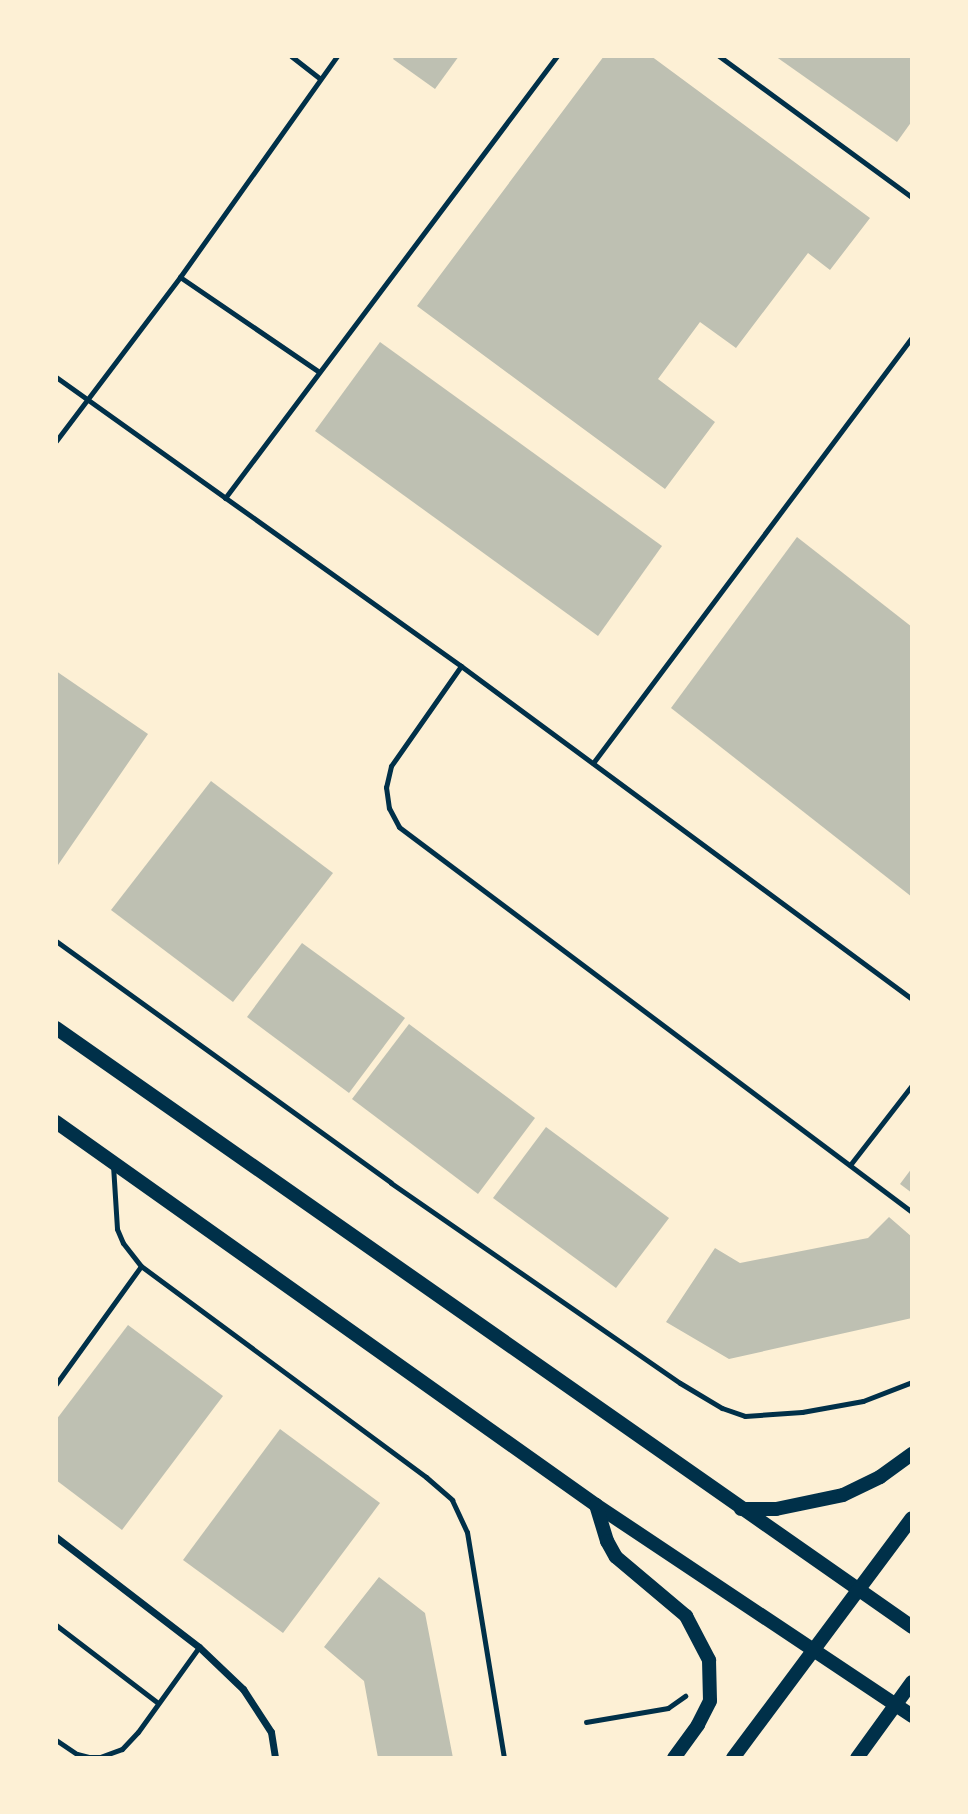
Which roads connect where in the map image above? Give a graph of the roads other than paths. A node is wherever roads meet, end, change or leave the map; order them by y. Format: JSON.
{"nodes":[{"id":1,"x":291,"y":56,"type":"edge"},
{"id":2,"x":337,"y":56,"type":"edge"},
{"id":3,"x":557,"y":56,"type":"edge"},
{"id":4,"x":719,"y":56,"type":"edge"},
{"id":5,"x":320,"y":79,"type":"junction"},
{"id":6,"x":912,"y":197,"type":"edge"},
{"id":7,"x":180,"y":277,"type":"junction"},
{"id":8,"x":912,"y":337,"type":"edge"},
{"id":9,"x":318,"y":371,"type":"junction"},
{"id":10,"x":56,"y":377,"type":"edge"},
{"id":11,"x":88,"y":400,"type":"junction"},
{"id":12,"x":56,"y":441,"type":"edge"},
{"id":13,"x":225,"y":498,"type":"junction"},
{"id":14,"x":461,"y":666,"type":"junction"},
{"id":15,"x":593,"y":763,"type":"junction"},
{"id":16,"x":56,"y":941,"type":"edge"},
{"id":17,"x":912,"y":999,"type":"edge"},
{"id":18,"x":56,"y":1028,"type":"edge"},
{"id":19,"x":912,"y":1085,"type":"edge"},
{"id":20,"x":56,"y":1122,"type":"edge"},
{"id":21,"x":113,"y":1161,"type":"junction"},
{"id":22,"x":850,"y":1165,"type":"junction"},
{"id":23,"x":912,"y":1212,"type":"edge"},
{"id":24,"x":141,"y":1266,"type":"junction"},
{"id":25,"x":912,"y":1382,"type":"edge"},
{"id":26,"x":56,"y":1384,"type":"edge"},
{"id":27,"x":912,"y":1454,"type":"edge"},
{"id":28,"x":596,"y":1505,"type":"junction"},
{"id":29,"x":741,"y":1509,"type":"junction"},
{"id":30,"x":912,"y":1518,"type":"edge"},
{"id":31,"x":56,"y":1537,"type":"edge"},
{"id":32,"x":859,"y":1589,"type":"junction"},
{"id":33,"x":56,"y":1625,"type":"edge"},
{"id":34,"x":912,"y":1626,"type":"edge"},
{"id":35,"x":199,"y":1647,"type":"junction"},
{"id":36,"x":812,"y":1651,"type":"junction"},
{"id":37,"x":912,"y":1682,"type":"edge"},
{"id":38,"x":158,"y":1703,"type":"junction"},
{"id":39,"x":895,"y":1705,"type":"junction"},
{"id":40,"x":912,"y":1716,"type":"edge"},
{"id":41,"x":56,"y":1740,"type":"edge"},
{"id":42,"x":275,"y":1758,"type":"edge"},
{"id":43,"x":504,"y":1758,"type":"edge"},
{"id":44,"x":674,"y":1758,"type":"edge"},
{"id":45,"x":733,"y":1758,"type":"edge"},
{"id":46,"x":857,"y":1758,"type":"edge"}],
"edges":[{"from":1,"to":5,"type":"lane"},
{"from":2,"to":5,"type":"lane"},
{"from":3,"to":9,"type":"lane"},
{"from":4,"to":6,"type":"lane"},
{"from":5,"to":7,"type":"lane"},
{"from":7,"to":9,"type":"lane"},
{"from":7,"to":11,"type":"lane"},
{"from":8,"to":15,"type":"lane"},
{"from":9,"to":13,"type":"lane"},
{"from":10,"to":11,"type":"lane"},
{"from":11,"to":12,"type":"lane"},
{"from":11,"to":13,"type":"lane"},
{"from":13,"to":14,"type":"lane"},
{"from":14,"to":15,"type":"lane"},
{"from":14,"to":22,"type":"lane"},
{"from":15,"to":17,"type":"lane"},
{"from":16,"to":25,"type":"lane"},
{"from":18,"to":29,"type":"main road"},
{"from":19,"to":22,"type":"lane"},
{"from":20,"to":21,"type":"main road"},
{"from":21,"to":24,"type":"lane"},
{"from":21,"to":28,"type":"main road"},
{"from":22,"to":23,"type":"lane"},
{"from":24,"to":26,"type":"lane"},
{"from":24,"to":43,"type":"lane"},
{"from":27,"to":29,"type":"main road"},
{"from":28,"to":36,"type":"main road"},
{"from":28,"to":44,"type":"main road"},
{"from":29,"to":32,"type":"main road"},
{"from":30,"to":32,"type":"main road"},
{"from":31,"to":35,"type":"street"},
{"from":32,"to":34,"type":"main road"},
{"from":32,"to":36,"type":"main road"},
{"from":33,"to":38,"type":"lane"},
{"from":35,"to":38,"type":"lane"},
{"from":35,"to":42,"type":"street"},
{"from":36,"to":39,"type":"main road"},
{"from":36,"to":45,"type":"main road"},
{"from":37,"to":39,"type":"main road"},
{"from":38,"to":41,"type":"lane"},
{"from":39,"to":40,"type":"main road"},
{"from":39,"to":46,"type":"main road"}]}
